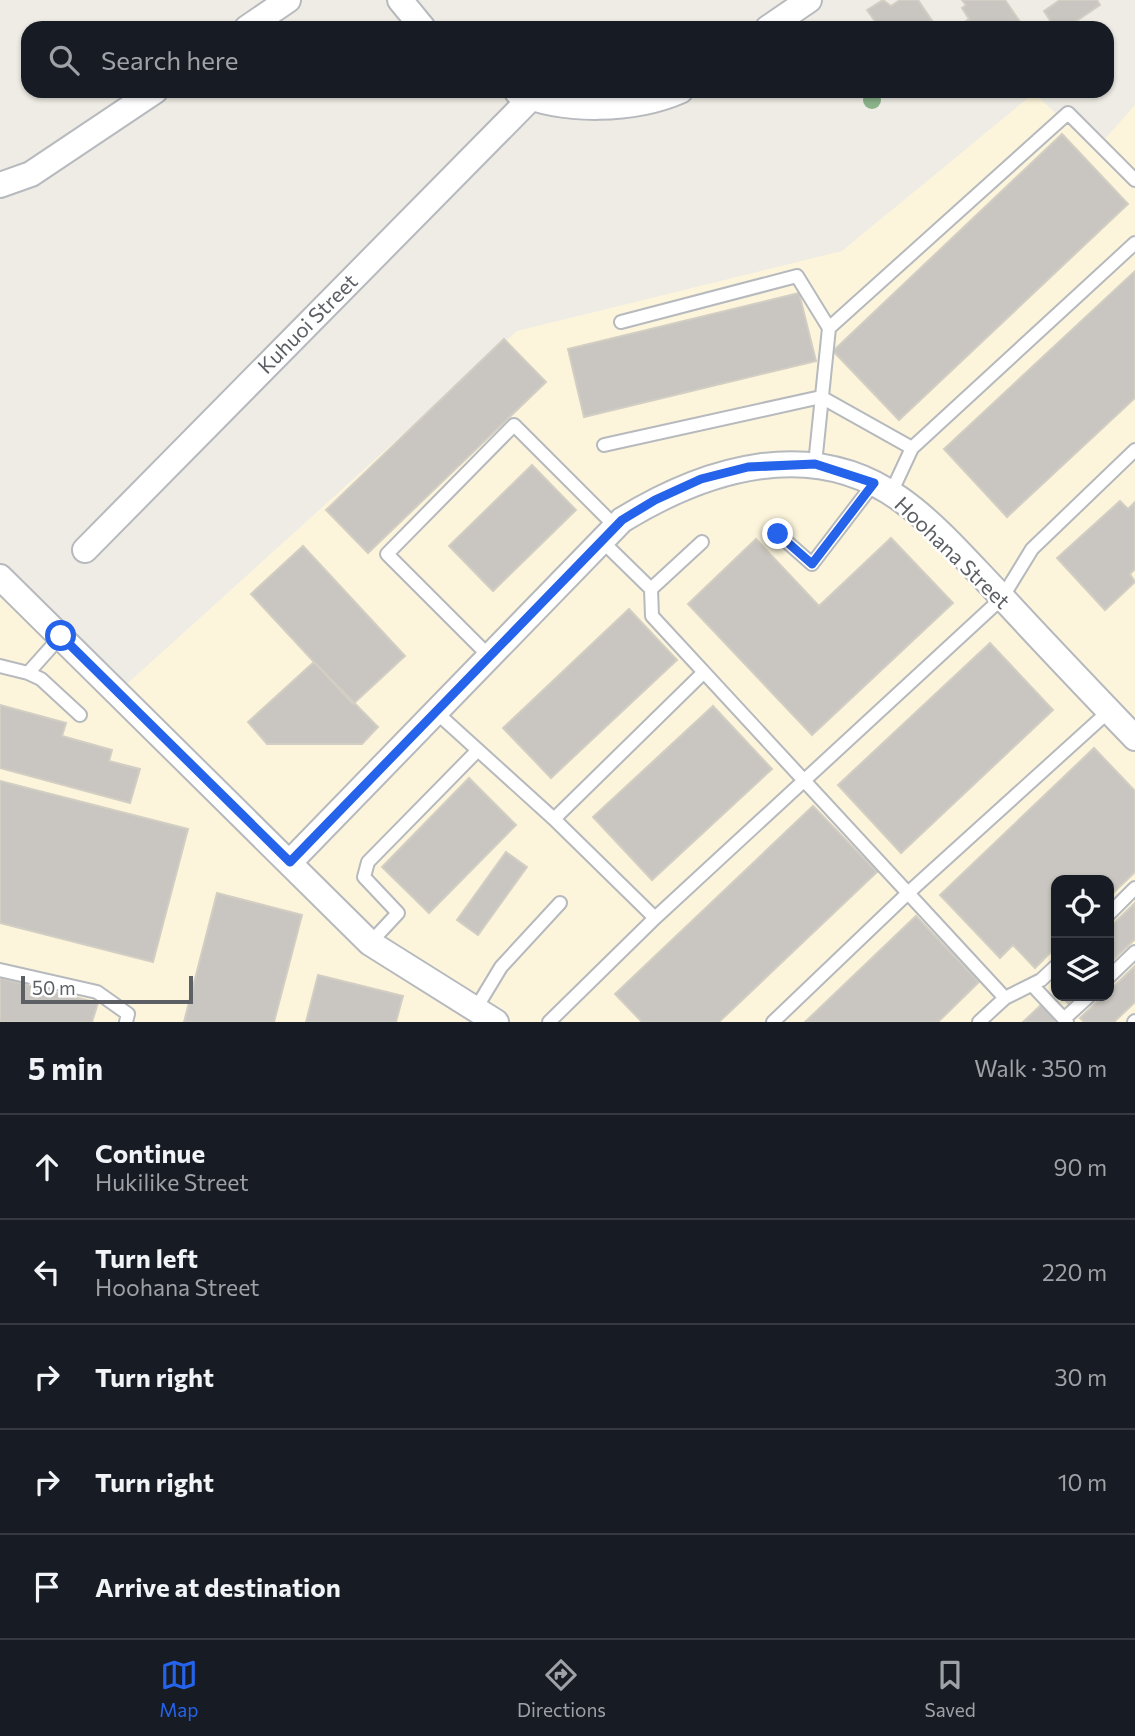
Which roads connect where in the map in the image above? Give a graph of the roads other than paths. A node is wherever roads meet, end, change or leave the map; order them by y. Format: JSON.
{"nodes":[{"id":1,"x":288,"y":0,"type":"edge"},
{"id":2,"x":400,"y":0,"type":"edge"},
{"id":3,"x":809,"y":0,"type":"edge"},
{"id":4,"x":257,"y":21,"type":"edge"},
{"id":5,"x":417,"y":21,"type":"edge"},
{"id":6,"x":778,"y":21,"type":"edge"},
{"id":7,"x":145,"y":98,"type":"edge"},
{"id":8,"x":519,"y":98,"type":"edge"},
{"id":9,"x":544,"y":98,"type":"edge"},
{"id":10,"x":664,"y":98,"type":"edge"},
{"id":11,"x":1135,"y":180,"type":"edge"},
{"id":12,"x":0,"y":185,"type":"edge"},
{"id":13,"x":1135,"y":243,"type":"edge"},
{"id":14,"x":621,"y":322,"type":"dead end"},
{"id":15,"x":829,"y":328,"type":"junction"},
{"id":16,"x":821,"y":397,"type":"junction"},
{"id":17,"x":604,"y":445,"type":"dead end"},
{"id":18,"x":912,"y":448,"type":"junction"},
{"id":19,"x":1135,"y":450,"type":"edge"},
{"id":20,"x":815,"y":464,"type":"junction"},
{"id":21,"x":882,"y":488,"type":"junction"},
{"id":22,"x":778,"y":534,"type":"dead end"},
{"id":23,"x":610,"y":535,"type":"junction"},
{"id":24,"x":702,"y":542,"type":"dead end"},
{"id":25,"x":85,"y":550,"type":"dead end"},
{"id":26,"x":0,"y":577,"type":"edge"},
{"id":27,"x":651,"y":589,"type":"junction"},
{"id":28,"x":1002,"y":598,"type":"junction"},
{"id":29,"x":61,"y":636,"type":"junction"},
{"id":30,"x":489,"y":657,"type":"junction"},
{"id":31,"x":0,"y":666,"type":"edge"},
{"id":32,"x":28,"y":673,"type":"junction"},
{"id":33,"x":704,"y":673,"type":"junction"},
{"id":34,"x":1109,"y":711,"type":"junction"},
{"id":35,"x":437,"y":713,"type":"junction"},
{"id":36,"x":80,"y":715,"type":"dead end"},
{"id":37,"x":1135,"y":738,"type":"edge"},
{"id":38,"x":478,"y":750,"type":"junction"},
{"id":39,"x":805,"y":781,"type":"junction"},
{"id":40,"x":554,"y":819,"type":"junction"},
{"id":41,"x":290,"y":862,"type":"junction"},
{"id":42,"x":1135,"y":888,"type":"edge"},
{"id":43,"x":908,"y":893,"type":"junction"},
{"id":44,"x":561,"y":903,"type":"dead end"},
{"id":45,"x":1114,"y":909,"type":"edge"},
{"id":46,"x":655,"y":918,"type":"junction"},
{"id":47,"x":370,"y":943,"type":"junction"},
{"id":48,"x":1135,"y":952,"type":"edge"},
{"id":49,"x":1051,"y":969,"type":"edge"},
{"id":50,"x":0,"y":970,"type":"edge"},
{"id":51,"x":1114,"y":972,"type":"edge"},
{"id":52,"x":1032,"y":985,"type":"junction"},
{"id":53,"x":1005,"y":998,"type":"junction"},
{"id":54,"x":1084,"y":1001,"type":"edge"},
{"id":55,"x":485,"y":1016,"type":"edge"},
{"id":56,"x":1065,"y":1021,"type":"edge"},
{"id":57,"x":126,"y":1022,"type":"edge"},
{"id":58,"x":549,"y":1022,"type":"edge"},
{"id":59,"x":773,"y":1022,"type":"edge"},
{"id":60,"x":979,"y":1022,"type":"edge"}],
"edges":[{"from":1,"to":4,"type":"street"},
{"from":2,"to":5,"type":"street"},
{"from":3,"to":6,"type":"street"},
{"from":7,"to":12,"type":"street"},
{"from":8,"to":25,"type":"street","name":"Kuhuoi Street"},
{"from":9,"to":10,"type":"street"},
{"from":11,"to":15,"type":"lane"},
{"from":13,"to":18,"type":"lane"},
{"from":14,"to":15,"type":"lane"},
{"from":15,"to":16,"type":"lane"},
{"from":16,"to":17,"type":"lane"},
{"from":16,"to":18,"type":"lane"},
{"from":16,"to":20,"type":"lane"},
{"from":18,"to":21,"type":"lane"},
{"from":19,"to":28,"type":"lane"},
{"from":20,"to":21,"type":"street","name":"Hoohana Street"},
{"from":20,"to":23,"type":"street","name":"Hoohana Street"},
{"from":21,"to":22,"type":"lane"},
{"from":21,"to":28,"type":"street","name":"Hoohana Street"},
{"from":23,"to":27,"type":"lane"},
{"from":23,"to":30,"type":"street","name":"Hoohana Street"},
{"from":23,"to":30,"type":"lane"},
{"from":24,"to":27,"type":"lane"},
{"from":26,"to":29,"type":"street"},
{"from":27,"to":33,"type":"lane"},
{"from":28,"to":34,"type":"street","name":"Hoohana Street"},
{"from":28,"to":39,"type":"lane"},
{"from":29,"to":32,"type":"lane"},
{"from":29,"to":41,"type":"street"},
{"from":30,"to":35,"type":"street","name":"Hoohana Street"},
{"from":31,"to":32,"type":"lane"},
{"from":32,"to":36,"type":"lane"},
{"from":33,"to":39,"type":"lane"},
{"from":33,"to":40,"type":"lane"},
{"from":34,"to":37,"type":"street","name":"Hoohana Street"},
{"from":34,"to":43,"type":"lane"},
{"from":35,"to":38,"type":"lane"},
{"from":35,"to":41,"type":"street","name":"Hoohana Street"},
{"from":38,"to":40,"type":"lane"},
{"from":38,"to":47,"type":"lane"},
{"from":39,"to":43,"type":"lane"},
{"from":39,"to":46,"type":"lane"},
{"from":40,"to":46,"type":"lane"},
{"from":41,"to":47,"type":"street"},
{"from":42,"to":45,"type":"lane"},
{"from":43,"to":53,"type":"lane"},
{"from":43,"to":59,"type":"lane"},
{"from":44,"to":55,"type":"lane"},
{"from":46,"to":58,"type":"lane"},
{"from":47,"to":55,"type":"street"},
{"from":48,"to":51,"type":"lane"},
{"from":49,"to":52,"type":"lane"},
{"from":50,"to":57,"type":"lane"},
{"from":52,"to":53,"type":"lane"},
{"from":52,"to":56,"type":"lane"},
{"from":53,"to":60,"type":"lane"},
{"from":54,"to":56,"type":"lane"}]}
